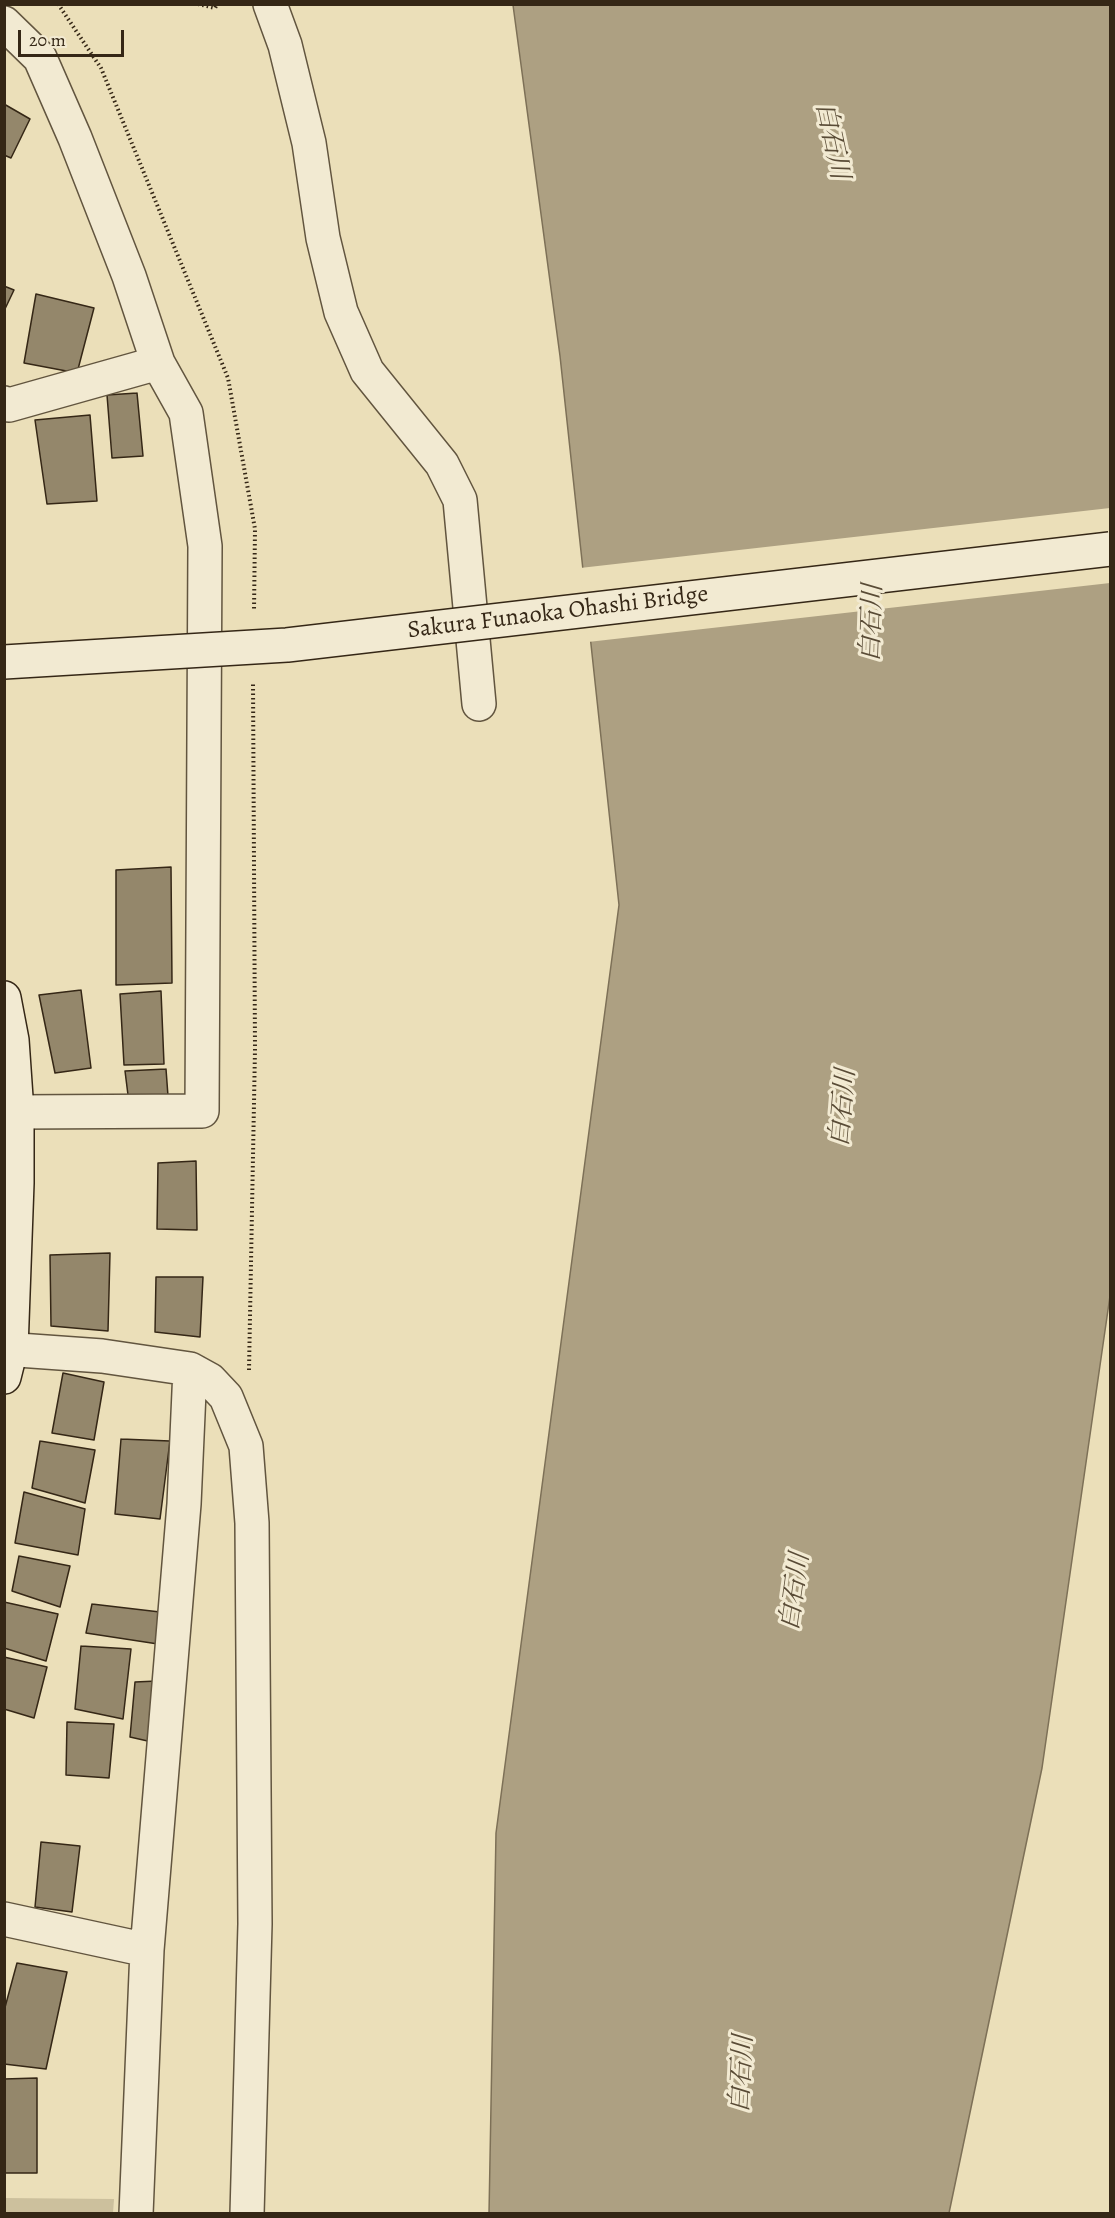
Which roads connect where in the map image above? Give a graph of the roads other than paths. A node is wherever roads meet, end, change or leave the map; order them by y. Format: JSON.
{"nodes":[{"id":1,"x":270,"y":4,"type":"edge"},
{"id":2,"x":4,"y":23,"type":"edge"},
{"id":3,"x":158,"y":363,"type":"junction"},
{"id":4,"x":4,"y":403,"type":"edge"},
{"id":5,"x":1110,"y":549,"type":"edge"},
{"id":6,"x":4,"y":662,"type":"edge"},
{"id":7,"x":479,"y":704,"type":"dead end"},
{"id":8,"x":4,"y":998,"type":"edge"},
{"id":9,"x":17,"y":1112,"type":"junction"},
{"id":10,"x":7,"y":1358,"type":"edge"},
{"id":11,"x":190,"y":1369,"type":"junction"},
{"id":12,"x":4,"y":1919,"type":"edge"},
{"id":13,"x":147,"y":1950,"type":"junction"},
{"id":14,"x":136,"y":2214,"type":"edge"},
{"id":15,"x":247,"y":2214,"type":"edge"}],
"edges":[{"from":1,"to":7,"type":"street"},
{"from":2,"to":3,"type":"street"},
{"from":3,"to":4,"type":"street"},
{"from":3,"to":9,"type":"street"},
{"from":5,"to":6,"type":"street","name":"Sakura Funaoka Ohashi Bridge","bridge":true},
{"from":8,"to":9,"type":"street"},
{"from":9,"to":10,"type":"street"},
{"from":10,"to":11,"type":"street"},
{"from":11,"to":13,"type":"street"},
{"from":11,"to":15,"type":"street"},
{"from":12,"to":13,"type":"street"},
{"from":13,"to":14,"type":"street"}]}
